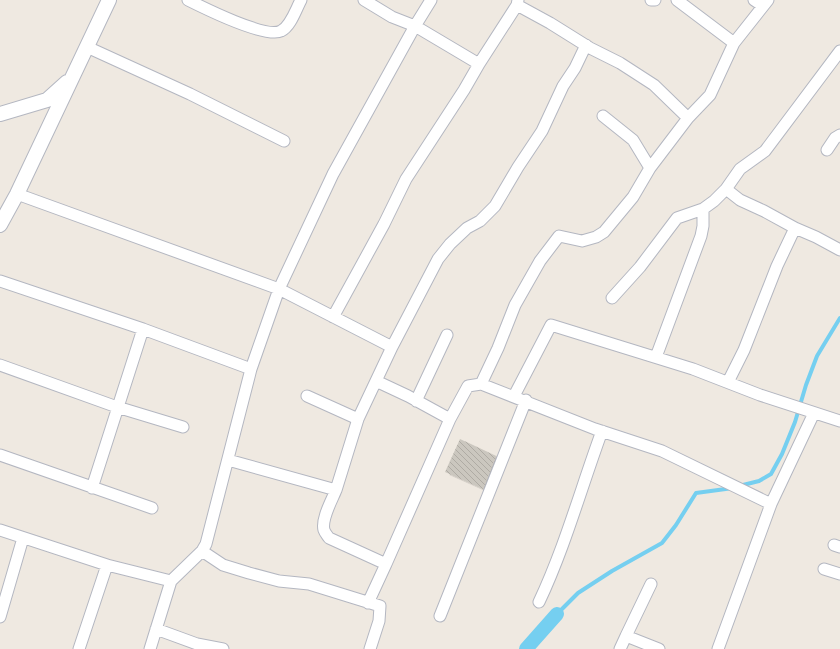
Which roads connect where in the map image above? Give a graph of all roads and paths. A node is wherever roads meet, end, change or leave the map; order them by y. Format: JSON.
{"nodes":[{"id":1,"x":109,"y":0,"type":"edge"},
{"id":2,"x":188,"y":0,"type":"edge"},
{"id":3,"x":301,"y":0,"type":"edge"},
{"id":4,"x":364,"y":0,"type":"edge"},
{"id":5,"x":431,"y":0,"type":"edge"},
{"id":6,"x":651,"y":0,"type":"edge"},
{"id":7,"x":655,"y":0,"type":"edge"},
{"id":8,"x":677,"y":0,"type":"edge"},
{"id":9,"x":518,"y":2,"type":"edge"},
{"id":10,"x":762,"y":2,"type":"edge"},
{"id":11,"x":415,"y":26,"type":"junction"},
{"id":12,"x":734,"y":43,"type":"junction"},
{"id":13,"x":586,"y":45,"type":"junction"},
{"id":14,"x":86,"y":47,"type":"junction"},
{"id":15,"x":840,"y":51,"type":"edge"},
{"id":16,"x":479,"y":64,"type":"junction"},
{"id":17,"x":72,"y":78,"type":"junction"},
{"id":18,"x":0,"y":114,"type":"edge"},
{"id":19,"x":603,"y":116,"type":"dead end"},
{"id":20,"x":688,"y":118,"type":"junction"},
{"id":21,"x":840,"y":135,"type":"edge"},
{"id":22,"x":284,"y":141,"type":"dead end"},
{"id":23,"x":827,"y":150,"type":"dead end"},
{"id":24,"x":650,"y":168,"type":"junction"},
{"id":25,"x":726,"y":189,"type":"junction"},
{"id":26,"x":17,"y":194,"type":"junction"},
{"id":27,"x":703,"y":209,"type":"junction"},
{"id":28,"x":0,"y":225,"type":"edge"},
{"id":29,"x":795,"y":228,"type":"junction"},
{"id":30,"x":840,"y":250,"type":"edge"},
{"id":31,"x":0,"y":281,"type":"edge"},
{"id":32,"x":280,"y":289,"type":"junction"},
{"id":33,"x":612,"y":298,"type":"dead end"},
{"id":34,"x":334,"y":317,"type":"junction"},
{"id":35,"x":142,"y":329,"type":"junction"},
{"id":36,"x":447,"y":335,"type":"dead end"},
{"id":37,"x":392,"y":346,"type":"junction"},
{"id":38,"x":656,"y":357,"type":"junction"},
{"id":39,"x":0,"y":365,"type":"edge"},
{"id":40,"x":251,"y":369,"type":"junction"},
{"id":41,"x":376,"y":381,"type":"junction"},
{"id":42,"x":728,"y":382,"type":"junction"},
{"id":43,"x":481,"y":384,"type":"junction"},
{"id":44,"x":307,"y":396,"type":"dead end"},
{"id":45,"x":514,"y":396,"type":"junction"},
{"id":46,"x":526,"y":400,"type":"junction"},
{"id":47,"x":416,"y":401,"type":"junction"},
{"id":48,"x":117,"y":407,"type":"junction"},
{"id":49,"x":811,"y":412,"type":"junction"},
{"id":50,"x":358,"y":419,"type":"junction"},
{"id":51,"x":450,"y":420,"type":"junction"},
{"id":52,"x":840,"y":421,"type":"edge"},
{"id":53,"x":183,"y":427,"type":"dead end"},
{"id":54,"x":602,"y":431,"type":"junction"},
{"id":55,"x":0,"y":455,"type":"edge"},
{"id":56,"x":228,"y":460,"type":"junction"},
{"id":57,"x":92,"y":488,"type":"junction"},
{"id":58,"x":336,"y":490,"type":"junction"},
{"id":59,"x":770,"y":504,"type":"junction"},
{"id":60,"x":152,"y":508,"type":"dead end"},
{"id":61,"x":0,"y":530,"type":"edge"},
{"id":62,"x":23,"y":538,"type":"junction"},
{"id":63,"x":202,"y":551,"type":"junction"},
{"id":64,"x":386,"y":564,"type":"junction"},
{"id":65,"x":107,"y":565,"type":"junction"},
{"id":66,"x":824,"y":569,"type":"dead end"},
{"id":67,"x":840,"y":574,"type":"edge"},
{"id":68,"x":171,"y":581,"type":"junction"},
{"id":69,"x":651,"y":584,"type":"dead end"},
{"id":70,"x":538,"y":602,"type":"dead end"},
{"id":71,"x":368,"y":603,"type":"junction"},
{"id":72,"x":440,"y":616,"type":"dead end"},
{"id":73,"x":0,"y":617,"type":"edge"},
{"id":74,"x":156,"y":629,"type":"junction"},
{"id":75,"x":626,"y":636,"type":"junction"},
{"id":76,"x":79,"y":649,"type":"edge"},
{"id":77,"x":150,"y":649,"type":"edge"},
{"id":78,"x":223,"y":649,"type":"edge"},
{"id":79,"x":370,"y":649,"type":"edge"},
{"id":80,"x":620,"y":649,"type":"edge"},
{"id":81,"x":659,"y":649,"type":"edge"},
{"id":82,"x":718,"y":649,"type":"edge"}],
"edges":[{"from":1,"to":14,"type":"street"},
{"from":2,"to":3,"type":"street"},
{"from":4,"to":11,"type":"street"},
{"from":5,"to":11,"type":"street"},
{"from":6,"to":7,"type":"street"},
{"from":8,"to":12,"type":"street"},
{"from":9,"to":13,"type":"street"},
{"from":9,"to":16,"type":"street"},
{"from":10,"to":12,"type":"street"},
{"from":11,"to":16,"type":"street"},
{"from":11,"to":32,"type":"street"},
{"from":12,"to":20,"type":"street"},
{"from":13,"to":20,"type":"street"},
{"from":13,"to":37,"type":"street"},
{"from":14,"to":17,"type":"street"},
{"from":14,"to":22,"type":"street"},
{"from":15,"to":25,"type":"street"},
{"from":16,"to":34,"type":"street"},
{"from":17,"to":18,"type":"street"},
{"from":17,"to":26,"type":"street"},
{"from":19,"to":24,"type":"street"},
{"from":20,"to":24,"type":"street"},
{"from":21,"to":23,"type":"street"},
{"from":24,"to":43,"type":"street"},
{"from":25,"to":27,"type":"street"},
{"from":25,"to":29,"type":"street"},
{"from":26,"to":28,"type":"street"},
{"from":26,"to":32,"type":"street"},
{"from":27,"to":33,"type":"street"},
{"from":27,"to":38,"type":"street"},
{"from":29,"to":30,"type":"street"},
{"from":29,"to":42,"type":"street"},
{"from":31,"to":35,"type":"street"},
{"from":32,"to":34,"type":"street"},
{"from":32,"to":40,"type":"street"},
{"from":34,"to":37,"type":"street"},
{"from":35,"to":40,"type":"street"},
{"from":35,"to":48,"type":"street"},
{"from":36,"to":47,"type":"street"},
{"from":37,"to":41,"type":"street"},
{"from":38,"to":42,"type":"street"},
{"from":38,"to":45,"type":"street"},
{"from":39,"to":48,"type":"street"},
{"from":40,"to":56,"type":"street"},
{"from":41,"to":47,"type":"street"},
{"from":41,"to":50,"type":"street"},
{"from":42,"to":49,"type":"street"},
{"from":43,"to":45,"type":"street"},
{"from":43,"to":51,"type":"street"},
{"from":44,"to":50,"type":"street"},
{"from":45,"to":46,"type":"street"},
{"from":46,"to":54,"type":"street"},
{"from":46,"to":72,"type":"street"},
{"from":47,"to":51,"type":"street"},
{"from":48,"to":53,"type":"street"},
{"from":48,"to":57,"type":"street"},
{"from":49,"to":52,"type":"street"},
{"from":49,"to":59,"type":"street"},
{"from":50,"to":58,"type":"street"},
{"from":51,"to":64,"type":"street"},
{"from":54,"to":59,"type":"street"},
{"from":54,"to":70,"type":"street"},
{"from":55,"to":57,"type":"street"},
{"from":56,"to":58,"type":"street"},
{"from":56,"to":63,"type":"street"},
{"from":57,"to":60,"type":"street"},
{"from":58,"to":64,"type":"street"},
{"from":59,"to":82,"type":"street"},
{"from":61,"to":62,"type":"street"},
{"from":62,"to":65,"type":"street"},
{"from":62,"to":73,"type":"street"},
{"from":63,"to":68,"type":"street"},
{"from":63,"to":71,"type":"street"},
{"from":64,"to":71,"type":"street"},
{"from":65,"to":68,"type":"street"},
{"from":65,"to":76,"type":"street"},
{"from":66,"to":67,"type":"street"},
{"from":68,"to":74,"type":"street"},
{"from":69,"to":75,"type":"street"},
{"from":71,"to":79,"type":"street"},
{"from":74,"to":77,"type":"street"},
{"from":74,"to":78,"type":"street"},
{"from":75,"to":80,"type":"street"},
{"from":75,"to":81,"type":"street"}]}
